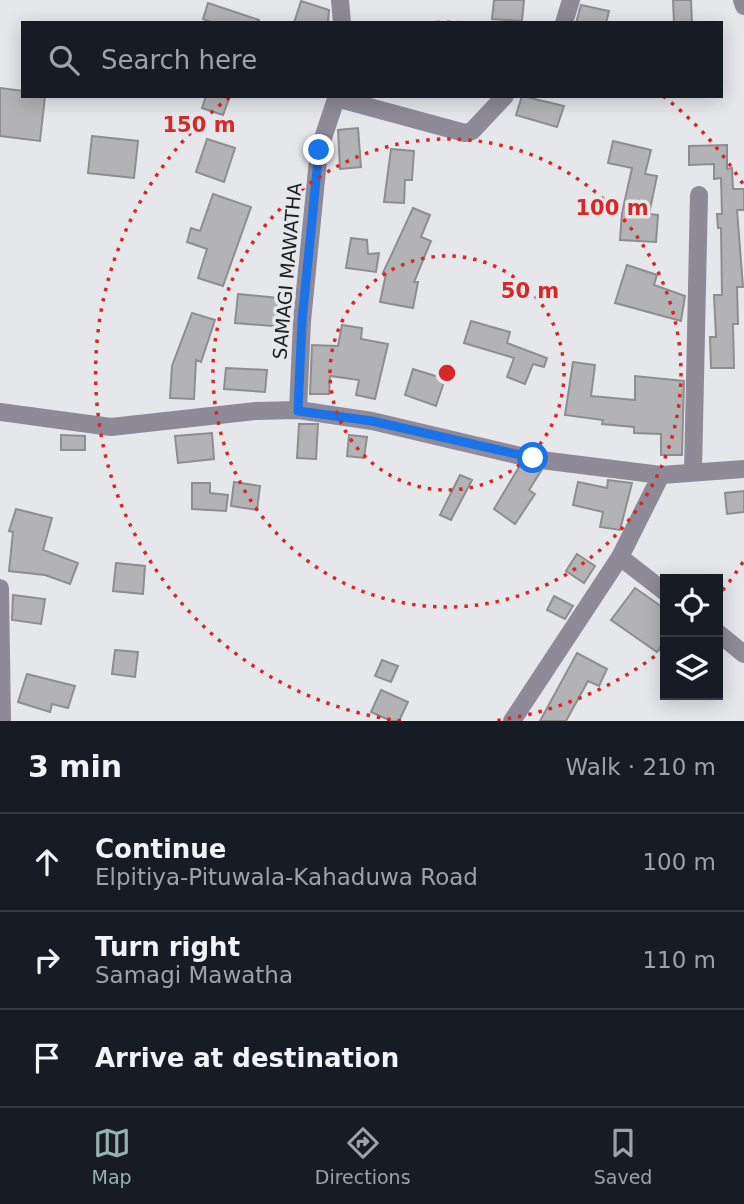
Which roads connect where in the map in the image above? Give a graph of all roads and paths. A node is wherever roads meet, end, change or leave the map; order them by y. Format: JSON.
{"nodes":[{"id":1,"x":340,"y":0,"type":"edge"},
{"id":2,"x":571,"y":0,"type":"edge"},
{"id":3,"x":743,"y":0,"type":"edge"},
{"id":4,"x":744,"y":6,"type":"edge"},
{"id":5,"x":342,"y":21,"type":"edge"},
{"id":6,"x":565,"y":21,"type":"edge"},
{"id":7,"x":337,"y":98,"type":"edge"},
{"id":8,"x":341,"y":98,"type":"edge"},
{"id":9,"x":503,"y":98,"type":"edge"},
{"id":10,"x":699,"y":195,"type":"dead end"},
{"id":11,"x":298,"y":411,"type":"junction"},
{"id":12,"x":0,"y":412,"type":"edge"},
{"id":13,"x":744,"y":469,"type":"edge"},
{"id":14,"x":693,"y":472,"type":"junction"},
{"id":15,"x":661,"y":475,"type":"junction"},
{"id":16,"x":620,"y":556,"type":"junction"},
{"id":17,"x":0,"y":588,"type":"edge"},
{"id":18,"x":660,"y":588,"type":"edge"},
{"id":19,"x":723,"y":637,"type":"edge"},
{"id":20,"x":744,"y":654,"type":"edge"},
{"id":21,"x":2,"y":721,"type":"edge"},
{"id":22,"x":512,"y":721,"type":"edge"}],
"edges":[{"from":1,"to":5,"type":"street"},
{"from":2,"to":6,"type":"street"},
{"from":3,"to":4,"type":"street"},
{"from":7,"to":11,"type":"street","name":"SAMAGI MAWATHA"},
{"from":8,"to":9,"type":"street"},
{"from":10,"to":14,"type":"street"},
{"from":11,"to":12,"type":"street"},
{"from":11,"to":15,"type":"street"},
{"from":13,"to":14,"type":"street"},
{"from":14,"to":15,"type":"street"},
{"from":15,"to":16,"type":"street"},
{"from":16,"to":18,"type":"street"},
{"from":16,"to":22,"type":"street"},
{"from":17,"to":21,"type":"street"},
{"from":19,"to":20,"type":"street"}]}
